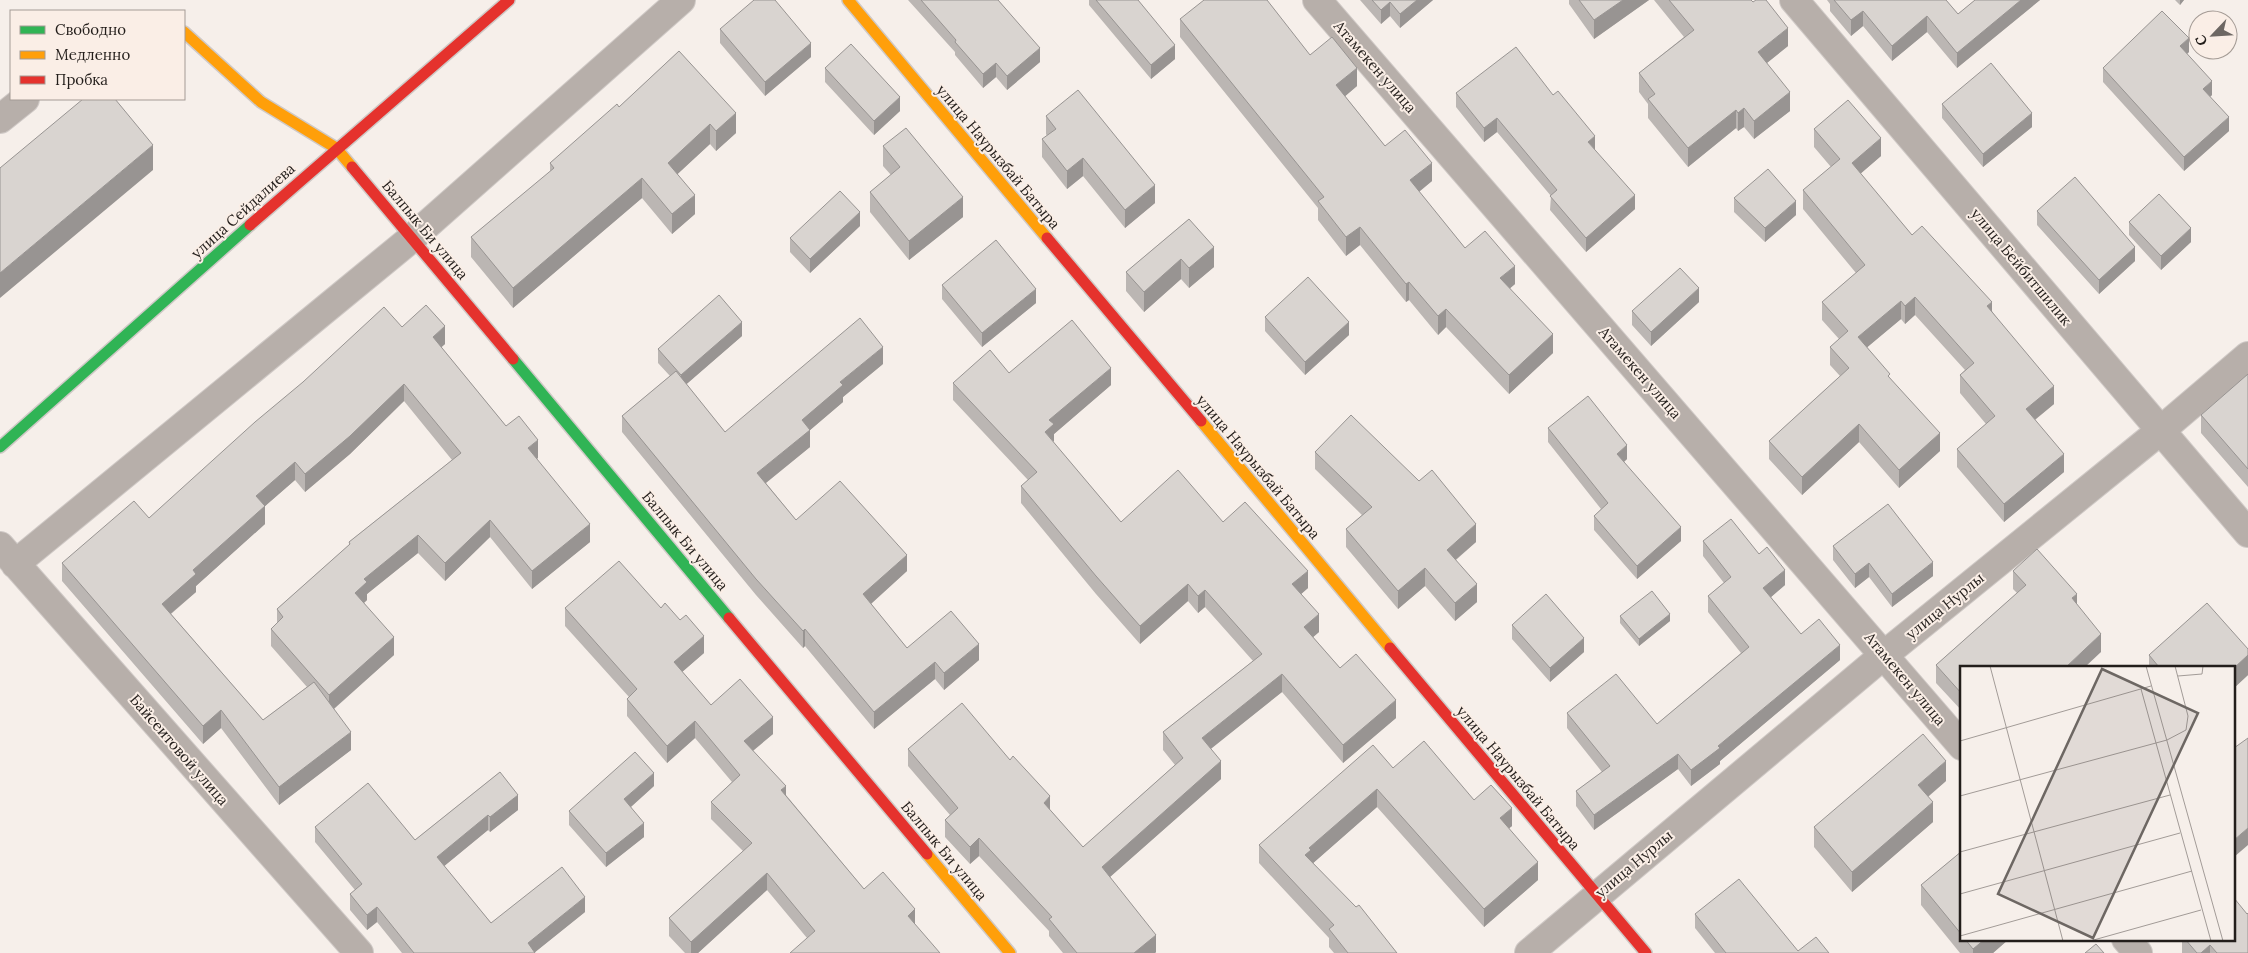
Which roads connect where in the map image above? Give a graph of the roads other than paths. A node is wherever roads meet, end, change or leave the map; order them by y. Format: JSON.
{"nodes":[{"id":1,"x":509,"y":0,"type":"edge"},
{"id":2,"x":681,"y":0,"type":"edge"},
{"id":3,"x":848,"y":0,"type":"edge"},
{"id":4,"x":1317,"y":0,"type":"edge"},
{"id":5,"x":1794,"y":0,"type":"edge"},
{"id":6,"x":185,"y":33,"type":"edge"},
{"id":7,"x":24,"y":100,"type":"edge"},
{"id":8,"x":0,"y":119,"type":"edge"},
{"id":9,"x":336,"y":148,"type":"junction"},
{"id":10,"x":412,"y":238,"type":"junction"},
{"id":11,"x":2248,"y":356,"type":"edge"},
{"id":12,"x":2160,"y":432,"type":"junction"},
{"id":13,"x":0,"y":447,"type":"edge"},
{"id":14,"x":2248,"y":533,"type":"edge"},
{"id":15,"x":8,"y":555,"type":"edge"},
{"id":16,"x":1884,"y":655,"type":"junction"},
{"id":17,"x":1960,"y":744,"type":"edge"},
{"id":18,"x":1596,"y":896,"type":"junction"},
{"id":19,"x":2127,"y":940,"type":"edge"},
{"id":20,"x":359,"y":953,"type":"edge"},
{"id":21,"x":1010,"y":953,"type":"edge"},
{"id":22,"x":1529,"y":953,"type":"edge"},
{"id":23,"x":1646,"y":953,"type":"edge"},
{"id":24,"x":2138,"y":953,"type":"edge"}],
"edges":[{"from":1,"to":9,"type":"street","name":"улица Сейдалиева"},
{"from":2,"to":10,"type":"street"},
{"from":3,"to":18,"type":"street","name":"улица Наурызбай Батыра"},
{"from":4,"to":16,"type":"street","name":"Атамекен улица"},
{"from":5,"to":12,"type":"street","name":"улица Бейбитшилик"},
{"from":6,"to":9,"type":"street","name":"Балпык Би улица"},
{"from":7,"to":8,"type":"street"},
{"from":9,"to":10,"type":"street","name":"Балпык Би улица"},
{"from":9,"to":13,"type":"street","name":"улица Сейдалиева"},
{"from":10,"to":15,"type":"street"},
{"from":10,"to":21,"type":"street","name":"Балпык Би улица"},
{"from":11,"to":12,"type":"street","name":"улица Нурлы"},
{"from":12,"to":14,"type":"street","name":"улица Бейбитшилик"},
{"from":12,"to":16,"type":"street","name":"улица Нурлы"},
{"from":15,"to":20,"type":"street","name":"Байсеитовой улица"},
{"from":16,"to":17,"type":"street","name":"Атамекен улица"},
{"from":16,"to":18,"type":"street","name":"улица Нурлы"},
{"from":18,"to":22,"type":"street","name":"улица Нурлы"},
{"from":18,"to":23,"type":"street","name":"улица Наурызбай Батыра"},
{"from":19,"to":24,"type":"street"}]}
